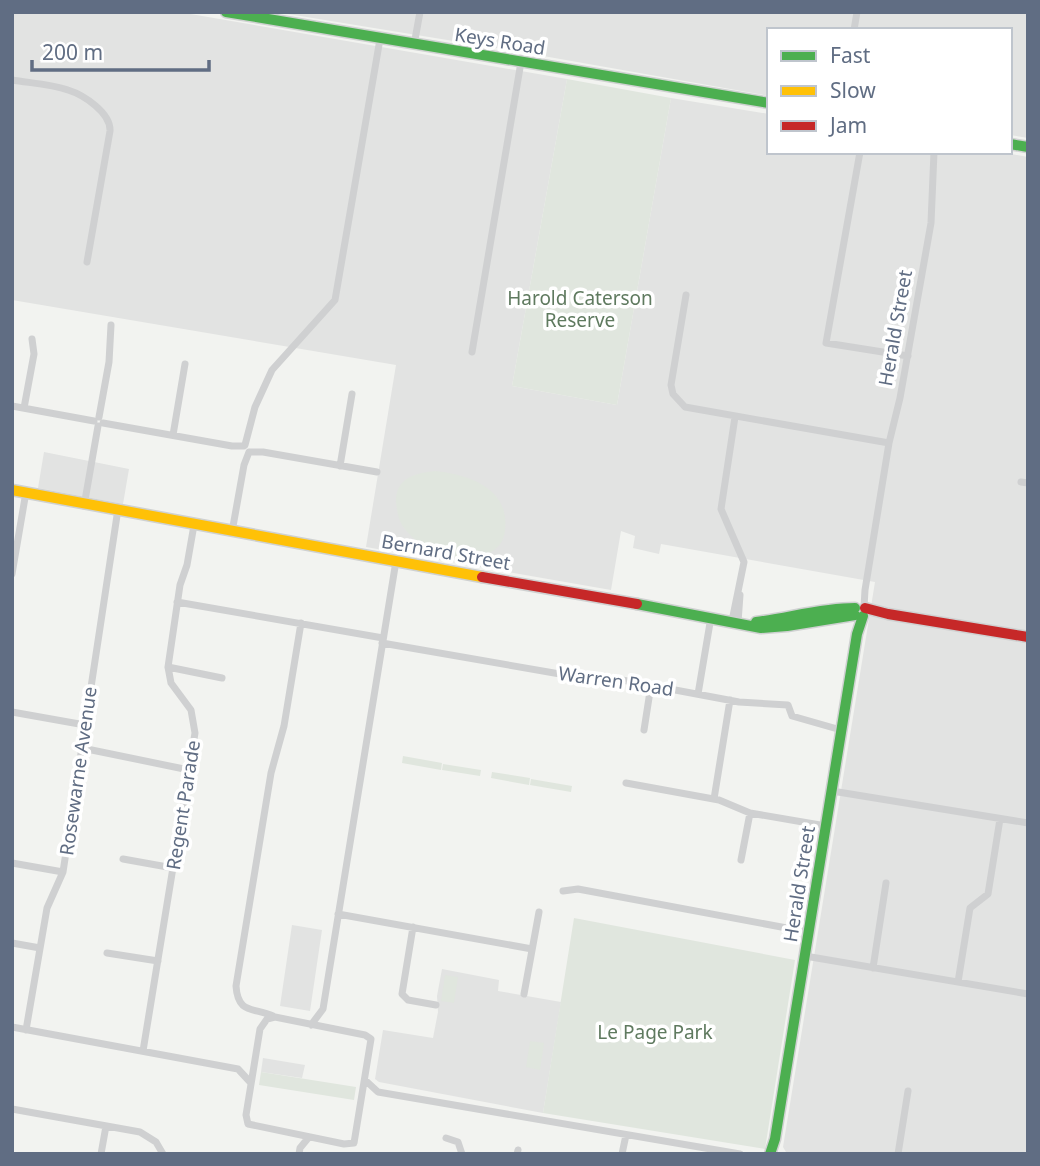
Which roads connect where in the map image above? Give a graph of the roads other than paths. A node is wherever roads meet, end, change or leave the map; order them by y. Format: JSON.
{"nodes":[{"id":1,"x":226,"y":12,"type":"edge"},
{"id":2,"x":420,"y":12,"type":"edge"},
{"id":3,"x":380,"y":39,"type":"junction"},
{"id":4,"x":414,"y":45,"type":"junction"},
{"id":5,"x":521,"y":62,"type":"junction"},
{"id":6,"x":12,"y":80,"type":"edge"},
{"id":7,"x":767,"y":103,"type":"edge"},
{"id":8,"x":860,"y":154,"type":"edge"},
{"id":9,"x":934,"y":154,"type":"edge"},
{"id":10,"x":87,"y":262,"type":"dead end"},
{"id":11,"x":686,"y":295,"type":"dead end"},
{"id":12,"x":111,"y":326,"type":"dead end"},
{"id":13,"x":32,"y":339,"type":"dead end"},
{"id":14,"x":472,"y":352,"type":"dead end"},
{"id":15,"x":908,"y":356,"type":"junction"},
{"id":16,"x":185,"y":364,"type":"dead end"},
{"id":17,"x":352,"y":394,"type":"dead end"},
{"id":18,"x":12,"y":406,"type":"edge"},
{"id":19,"x":24,"y":408,"type":"junction"},
{"id":20,"x":736,"y":417,"type":"junction"},
{"id":21,"x":99,"y":422,"type":"junction"},
{"id":22,"x":173,"y":435,"type":"junction"},
{"id":23,"x":889,"y":443,"type":"junction"},
{"id":24,"x":247,"y":449,"type":"junction"},
{"id":25,"x":340,"y":466,"type":"junction"},
{"id":26,"x":377,"y":472,"type":"dead end"},
{"id":27,"x":12,"y":493,"type":"edge"},
{"id":28,"x":25,"y":495,"type":"junction"},
{"id":29,"x":85,"y":504,"type":"junction"},
{"id":30,"x":118,"y":512,"type":"junction"},
{"id":31,"x":194,"y":525,"type":"junction"},
{"id":32,"x":232,"y":532,"type":"junction"},
{"id":33,"x":396,"y":561,"type":"junction"},
{"id":34,"x":12,"y":574,"type":"edge"},
{"id":35,"x":177,"y":602,"type":"junction"},
{"id":36,"x":860,"y":611,"type":"junction"},
{"id":37,"x":711,"y":617,"type":"junction"},
{"id":38,"x":735,"y":621,"type":"junction"},
{"id":39,"x":300,"y":623,"type":"junction"},
{"id":40,"x":1028,"y":638,"type":"edge"},
{"id":41,"x":383,"y":641,"type":"junction"},
{"id":42,"x":168,"y":667,"type":"junction"},
{"id":43,"x":222,"y":678,"type":"dead end"},
{"id":44,"x":652,"y":685,"type":"junction"},
{"id":45,"x":698,"y":694,"type":"junction"},
{"id":46,"x":730,"y":700,"type":"junction"},
{"id":47,"x":12,"y":712,"type":"edge"},
{"id":48,"x":85,"y":725,"type":"junction"},
{"id":49,"x":644,"y":730,"type":"dead end"},
{"id":50,"x":841,"y":730,"type":"junction"},
{"id":51,"x":82,"y":748,"type":"junction"},
{"id":52,"x":189,"y":770,"type":"junction"},
{"id":53,"x":626,"y":783,"type":"dead end"},
{"id":54,"x":832,"y":790,"type":"junction"},
{"id":55,"x":714,"y":799,"type":"junction"},
{"id":56,"x":750,"y":813,"type":"junction"},
{"id":57,"x":1000,"y":819,"type":"junction"},
{"id":58,"x":1028,"y":823,"type":"edge"},
{"id":59,"x":826,"y":826,"type":"junction"},
{"id":60,"x":123,"y":859,"type":"dead end"},
{"id":61,"x":741,"y":860,"type":"dead end"},
{"id":62,"x":12,"y":863,"type":"edge"},
{"id":63,"x":173,"y":868,"type":"junction"},
{"id":64,"x":63,"y":872,"type":"junction"},
{"id":65,"x":886,"y":883,"type":"dead end"},
{"id":66,"x":563,"y":891,"type":"dead end"},
{"id":67,"x":539,"y":912,"type":"dead end"},
{"id":68,"x":338,"y":914,"type":"junction"},
{"id":69,"x":413,"y":928,"type":"junction"},
{"id":70,"x":808,"y":932,"type":"junction"},
{"id":71,"x":12,"y":943,"type":"edge"},
{"id":72,"x":40,"y":948,"type":"junction"},
{"id":73,"x":532,"y":949,"type":"junction"},
{"id":74,"x":107,"y":953,"type":"dead end"},
{"id":75,"x":805,"y":956,"type":"junction"},
{"id":76,"x":158,"y":961,"type":"junction"},
{"id":77,"x":873,"y":968,"type":"junction"},
{"id":78,"x":958,"y":982,"type":"junction"},
{"id":79,"x":524,"y":994,"type":"dead end"},
{"id":80,"x":1028,"y":994,"type":"edge"},
{"id":81,"x":436,"y":1005,"type":"dead end"},
{"id":82,"x":323,"y":1009,"type":"junction"},
{"id":83,"x":251,"y":1010,"type":"junction"},
{"id":84,"x":275,"y":1017,"type":"junction"},
{"id":85,"x":311,"y":1025,"type":"junction"},
{"id":86,"x":12,"y":1027,"type":"edge"},
{"id":87,"x":329,"y":1028,"type":"junction"},
{"id":88,"x":260,"y":1029,"type":"junction"},
{"id":89,"x":26,"y":1030,"type":"junction"},
{"id":90,"x":143,"y":1051,"type":"junction"},
{"id":91,"x":256,"y":1061,"type":"junction"},
{"id":92,"x":238,"y":1069,"type":"junction"},
{"id":93,"x":365,"y":1080,"type":"junction"},
{"id":94,"x":251,"y":1083,"type":"junction"},
{"id":95,"x":908,"y":1091,"type":"dead end"},
{"id":96,"x":378,"y":1092,"type":"junction"},
{"id":97,"x":362,"y":1099,"type":"junction"},
{"id":98,"x":12,"y":1109,"type":"edge"},
{"id":99,"x":106,"y":1126,"type":"junction"},
{"id":100,"x":293,"y":1134,"type":"junction"},
{"id":101,"x":625,"y":1135,"type":"junction"},
{"id":102,"x":309,"y":1137,"type":"junction"},
{"id":103,"x":446,"y":1138,"type":"dead end"},
{"id":104,"x":299,"y":1151,"type":"edge"},
{"id":105,"x":102,"y":1154,"type":"edge"},
{"id":106,"x":163,"y":1154,"type":"edge"},
{"id":107,"x":463,"y":1154,"type":"edge"},
{"id":108,"x":622,"y":1154,"type":"edge"},
{"id":109,"x":740,"y":1154,"type":"edge"},
{"id":110,"x":772,"y":1154,"type":"edge"},
{"id":111,"x":898,"y":1154,"type":"edge"}],
"edges":[{"from":1,"to":3,"type":"street","name":"Keys Road"},
{"from":2,"to":4,"type":"street"},
{"from":3,"to":4,"type":"street","name":"Keys Road"},
{"from":3,"to":24,"type":"street"},
{"from":4,"to":5,"type":"street","name":"Keys Road"},
{"from":5,"to":7,"type":"street","name":"Keys Road"},
{"from":5,"to":14,"type":"street"},
{"from":6,"to":10,"type":"street"},
{"from":8,"to":15,"type":"street"},
{"from":9,"to":15,"type":"street","name":"Herald Street"},
{"from":11,"to":20,"type":"street"},
{"from":12,"to":21,"type":"street"},
{"from":13,"to":19,"type":"street"},
{"from":15,"to":23,"type":"street","name":"Herald Street"},
{"from":16,"to":22,"type":"street"},
{"from":17,"to":25,"type":"street"},
{"from":18,"to":19,"type":"street"},
{"from":19,"to":21,"type":"street"},
{"from":20,"to":23,"type":"street"},
{"from":20,"to":38,"type":"street"},
{"from":21,"to":22,"type":"street"},
{"from":21,"to":29,"type":"street"},
{"from":22,"to":24,"type":"street"},
{"from":23,"to":36,"type":"street","name":"Herald Street"},
{"from":24,"to":25,"type":"street"},
{"from":24,"to":32,"type":"street"},
{"from":25,"to":26,"type":"street"},
{"from":27,"to":28,"type":"street","name":"Bernard Street"},
{"from":28,"to":29,"type":"street","name":"Bernard Street"},
{"from":28,"to":34,"type":"street"},
{"from":29,"to":30,"type":"street","name":"Bernard Street"},
{"from":30,"to":31,"type":"street","name":"Bernard Street"},
{"from":30,"to":48,"type":"street","name":"Rosewarne Avenue"},
{"from":31,"to":32,"type":"street","name":"Bernard Street"},
{"from":31,"to":35,"type":"street"},
{"from":32,"to":33,"type":"street","name":"Bernard Street"},
{"from":33,"to":37,"type":"street","name":"Bernard Street"},
{"from":33,"to":41,"type":"street"},
{"from":35,"to":39,"type":"street","name":"Warren Road"},
{"from":35,"to":42,"type":"street"},
{"from":36,"to":38,"type":"street","name":"Bernard Street"},
{"from":36,"to":40,"type":"street","name":"Bernard Street"},
{"from":36,"to":50,"type":"street","name":"Herald Street"},
{"from":37,"to":38,"type":"street","name":"Bernard Street"},
{"from":37,"to":45,"type":"street"},
{"from":39,"to":41,"type":"street","name":"Warren Road"},
{"from":39,"to":83,"type":"street"},
{"from":41,"to":44,"type":"street","name":"Warren Road"},
{"from":41,"to":68,"type":"street"},
{"from":42,"to":43,"type":"street"},
{"from":42,"to":52,"type":"street","name":"Regent Parade"},
{"from":44,"to":45,"type":"street","name":"Warren Road"},
{"from":44,"to":49,"type":"street"},
{"from":45,"to":46,"type":"street","name":"Warren Road"},
{"from":46,"to":50,"type":"street","name":"Warren Road"},
{"from":46,"to":55,"type":"street"},
{"from":47,"to":48,"type":"street"},
{"from":48,"to":51,"type":"street","name":"Rosewarne Avenue"},
{"from":50,"to":54,"type":"street","name":"Herald Street"},
{"from":51,"to":52,"type":"street"},
{"from":51,"to":64,"type":"street","name":"Rosewarne Avenue"},
{"from":52,"to":63,"type":"street","name":"Regent Parade"},
{"from":53,"to":55,"type":"street"},
{"from":54,"to":57,"type":"street"},
{"from":54,"to":59,"type":"street","name":"Herald Street"},
{"from":55,"to":56,"type":"street"},
{"from":56,"to":59,"type":"street"},
{"from":56,"to":61,"type":"street"},
{"from":57,"to":58,"type":"street"},
{"from":57,"to":78,"type":"street"},
{"from":59,"to":70,"type":"street","name":"Herald Street"},
{"from":60,"to":63,"type":"street"},
{"from":62,"to":64,"type":"street"},
{"from":63,"to":76,"type":"street","name":"Regent Parade"},
{"from":64,"to":72,"type":"street","name":"Rosewarne Avenue"},
{"from":65,"to":77,"type":"street"},
{"from":66,"to":70,"type":"street"},
{"from":67,"to":73,"type":"street"},
{"from":68,"to":69,"type":"street"},
{"from":68,"to":82,"type":"street"},
{"from":69,"to":73,"type":"street"},
{"from":69,"to":81,"type":"street"},
{"from":70,"to":75,"type":"street","name":"Herald Street"},
{"from":71,"to":72,"type":"street"},
{"from":72,"to":89,"type":"street","name":"Rosewarne Avenue"},
{"from":73,"to":79,"type":"street"},
{"from":74,"to":76,"type":"street"},
{"from":75,"to":77,"type":"street"},
{"from":75,"to":110,"type":"street","name":"Herald Street"},
{"from":76,"to":90,"type":"street","name":"Regent Parade"},
{"from":77,"to":78,"type":"street"},
{"from":78,"to":80,"type":"street"},
{"from":82,"to":85,"type":"street"},
{"from":82,"to":87,"type":"street"},
{"from":83,"to":84,"type":"street"},
{"from":83,"to":88,"type":"street"},
{"from":84,"to":85,"type":"street"},
{"from":84,"to":88,"type":"street"},
{"from":85,"to":87,"type":"street"},
{"from":86,"to":89,"type":"street"},
{"from":87,"to":93,"type":"street"},
{"from":88,"to":91,"type":"street"},
{"from":89,"to":90,"type":"street"},
{"from":90,"to":92,"type":"street"},
{"from":91,"to":92,"type":"street"},
{"from":91,"to":94,"type":"street"},
{"from":92,"to":94,"type":"street"},
{"from":93,"to":96,"type":"street"},
{"from":93,"to":97,"type":"street"},
{"from":94,"to":100,"type":"street"},
{"from":95,"to":111,"type":"street"},
{"from":96,"to":97,"type":"street"},
{"from":96,"to":101,"type":"street"},
{"from":97,"to":102,"type":"street"},
{"from":98,"to":99,"type":"street"},
{"from":99,"to":105,"type":"street"},
{"from":99,"to":106,"type":"street"},
{"from":100,"to":102,"type":"street"},
{"from":100,"to":104,"type":"street"},
{"from":101,"to":108,"type":"street"},
{"from":101,"to":109,"type":"street"},
{"from":102,"to":104,"type":"street"},
{"from":103,"to":107,"type":"street"}]}
